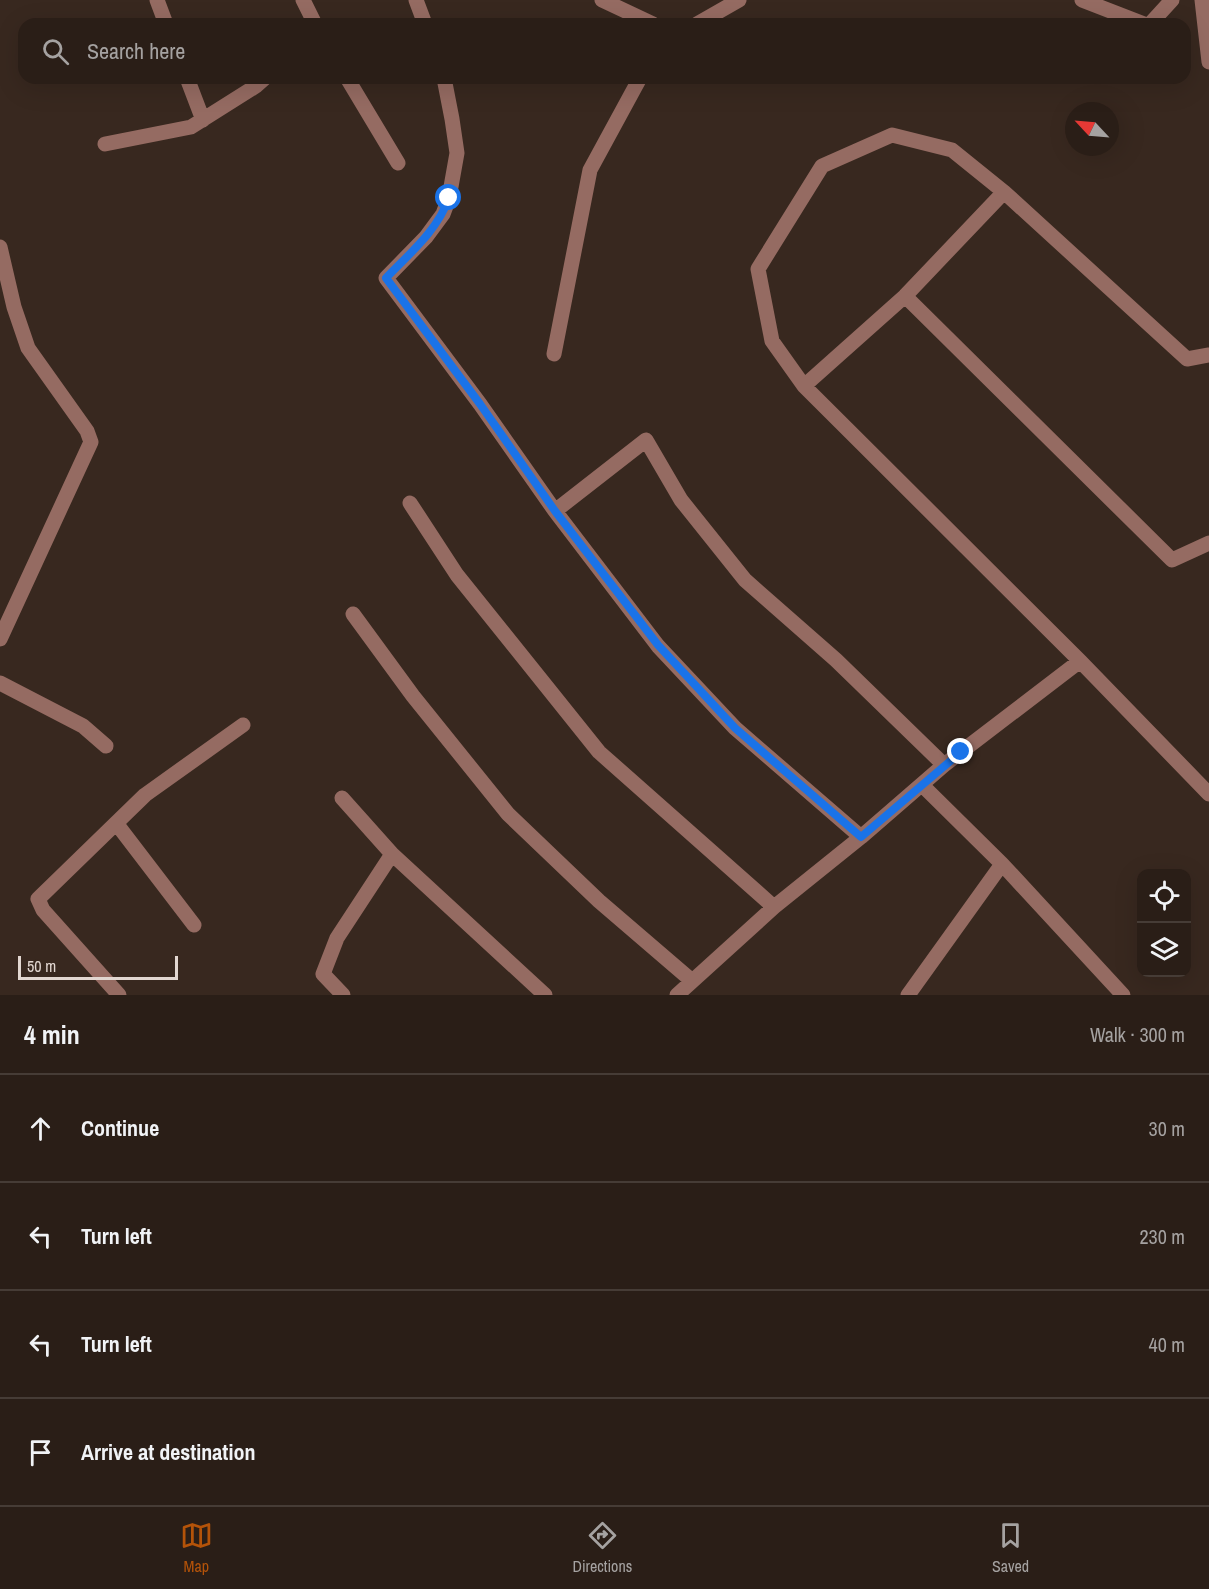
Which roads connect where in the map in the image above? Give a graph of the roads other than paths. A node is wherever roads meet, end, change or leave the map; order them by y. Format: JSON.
{"nodes":[{"id":1,"x":157,"y":0,"type":"edge"},
{"id":2,"x":303,"y":0,"type":"edge"},
{"id":3,"x":416,"y":0,"type":"edge"},
{"id":4,"x":602,"y":0,"type":"edge"},
{"id":5,"x":739,"y":0,"type":"edge"},
{"id":6,"x":1082,"y":0,"type":"edge"},
{"id":7,"x":1172,"y":0,"type":"edge"},
{"id":8,"x":1202,"y":0,"type":"edge"},
{"id":9,"x":164,"y":18,"type":"edge"},
{"id":10,"x":312,"y":18,"type":"edge"},
{"id":11,"x":423,"y":18,"type":"edge"},
{"id":12,"x":640,"y":18,"type":"edge"},
{"id":13,"x":708,"y":18,"type":"edge"},
{"id":14,"x":1128,"y":18,"type":"edge"},
{"id":15,"x":1156,"y":18,"type":"edge"},
{"id":16,"x":1209,"y":62,"type":"edge"},
{"id":17,"x":189,"y":84,"type":"edge"},
{"id":18,"x":258,"y":84,"type":"edge"},
{"id":19,"x":351,"y":84,"type":"edge"},
{"id":20,"x":445,"y":84,"type":"edge"},
{"id":21,"x":637,"y":84,"type":"edge"},
{"id":22,"x":204,"y":120,"type":"junction"},
{"id":23,"x":105,"y":144,"type":"dead end"},
{"id":24,"x":398,"y":164,"type":"dead end"},
{"id":25,"x":1004,"y":192,"type":"junction"},
{"id":26,"x":0,"y":247,"type":"edge"},
{"id":27,"x":904,"y":296,"type":"junction"},
{"id":28,"x":554,"y":354,"type":"dead end"},
{"id":29,"x":1209,"y":355,"type":"edge"},
{"id":30,"x":804,"y":386,"type":"junction"},
{"id":31,"x":410,"y":504,"type":"dead end"},
{"id":32,"x":555,"y":511,"type":"junction"},
{"id":33,"x":1209,"y":543,"type":"edge"},
{"id":34,"x":353,"y":614,"type":"dead end"},
{"id":35,"x":0,"y":639,"type":"edge"},
{"id":36,"x":1080,"y":661,"type":"junction"},
{"id":37,"x":0,"y":683,"type":"edge"},
{"id":38,"x":243,"y":725,"type":"dead end"},
{"id":39,"x":106,"y":746,"type":"dead end"},
{"id":40,"x":944,"y":765,"type":"junction"},
{"id":41,"x":922,"y":785,"type":"junction"},
{"id":42,"x":1209,"y":794,"type":"edge"},
{"id":43,"x":342,"y":798,"type":"dead end"},
{"id":44,"x":116,"y":823,"type":"junction"},
{"id":45,"x":861,"y":837,"type":"junction"},
{"id":46,"x":392,"y":854,"type":"junction"},
{"id":47,"x":1002,"y":864,"type":"junction"},
{"id":48,"x":774,"y":907,"type":"junction"},
{"id":49,"x":194,"y":925,"type":"dead end"},
{"id":50,"x":691,"y":980,"type":"junction"},
{"id":51,"x":679,"y":994,"type":"edge"},
{"id":52,"x":119,"y":995,"type":"edge"},
{"id":53,"x":343,"y":995,"type":"edge"},
{"id":54,"x":545,"y":995,"type":"edge"},
{"id":55,"x":908,"y":995,"type":"edge"},
{"id":56,"x":1123,"y":995,"type":"edge"}],
"edges":[{"from":1,"to":9,"type":"street"},
{"from":2,"to":10,"type":"street"},
{"from":3,"to":11,"type":"street"},
{"from":4,"to":12,"type":"street"},
{"from":5,"to":13,"type":"street"},
{"from":6,"to":14,"type":"street"},
{"from":7,"to":15,"type":"street"},
{"from":8,"to":16,"type":"street"},
{"from":17,"to":22,"type":"street"},
{"from":18,"to":22,"type":"street"},
{"from":19,"to":24,"type":"street"},
{"from":20,"to":32,"type":"street"},
{"from":21,"to":28,"type":"street"},
{"from":22,"to":23,"type":"street"},
{"from":25,"to":27,"type":"street"},
{"from":25,"to":29,"type":"street"},
{"from":25,"to":30,"type":"street"},
{"from":26,"to":35,"type":"street"},
{"from":27,"to":30,"type":"street"},
{"from":27,"to":33,"type":"street"},
{"from":30,"to":36,"type":"street"},
{"from":31,"to":48,"type":"street"},
{"from":32,"to":40,"type":"street"},
{"from":32,"to":45,"type":"street"},
{"from":34,"to":50,"type":"street"},
{"from":36,"to":40,"type":"street"},
{"from":36,"to":42,"type":"street"},
{"from":37,"to":39,"type":"street"},
{"from":38,"to":44,"type":"street"},
{"from":40,"to":41,"type":"street"},
{"from":41,"to":45,"type":"street"},
{"from":41,"to":47,"type":"street"},
{"from":43,"to":46,"type":"street"},
{"from":44,"to":49,"type":"street"},
{"from":44,"to":52,"type":"street"},
{"from":45,"to":48,"type":"street"},
{"from":46,"to":53,"type":"street"},
{"from":46,"to":54,"type":"street"},
{"from":47,"to":55,"type":"street"},
{"from":47,"to":56,"type":"street"},
{"from":48,"to":50,"type":"street"},
{"from":50,"to":51,"type":"street"}]}
